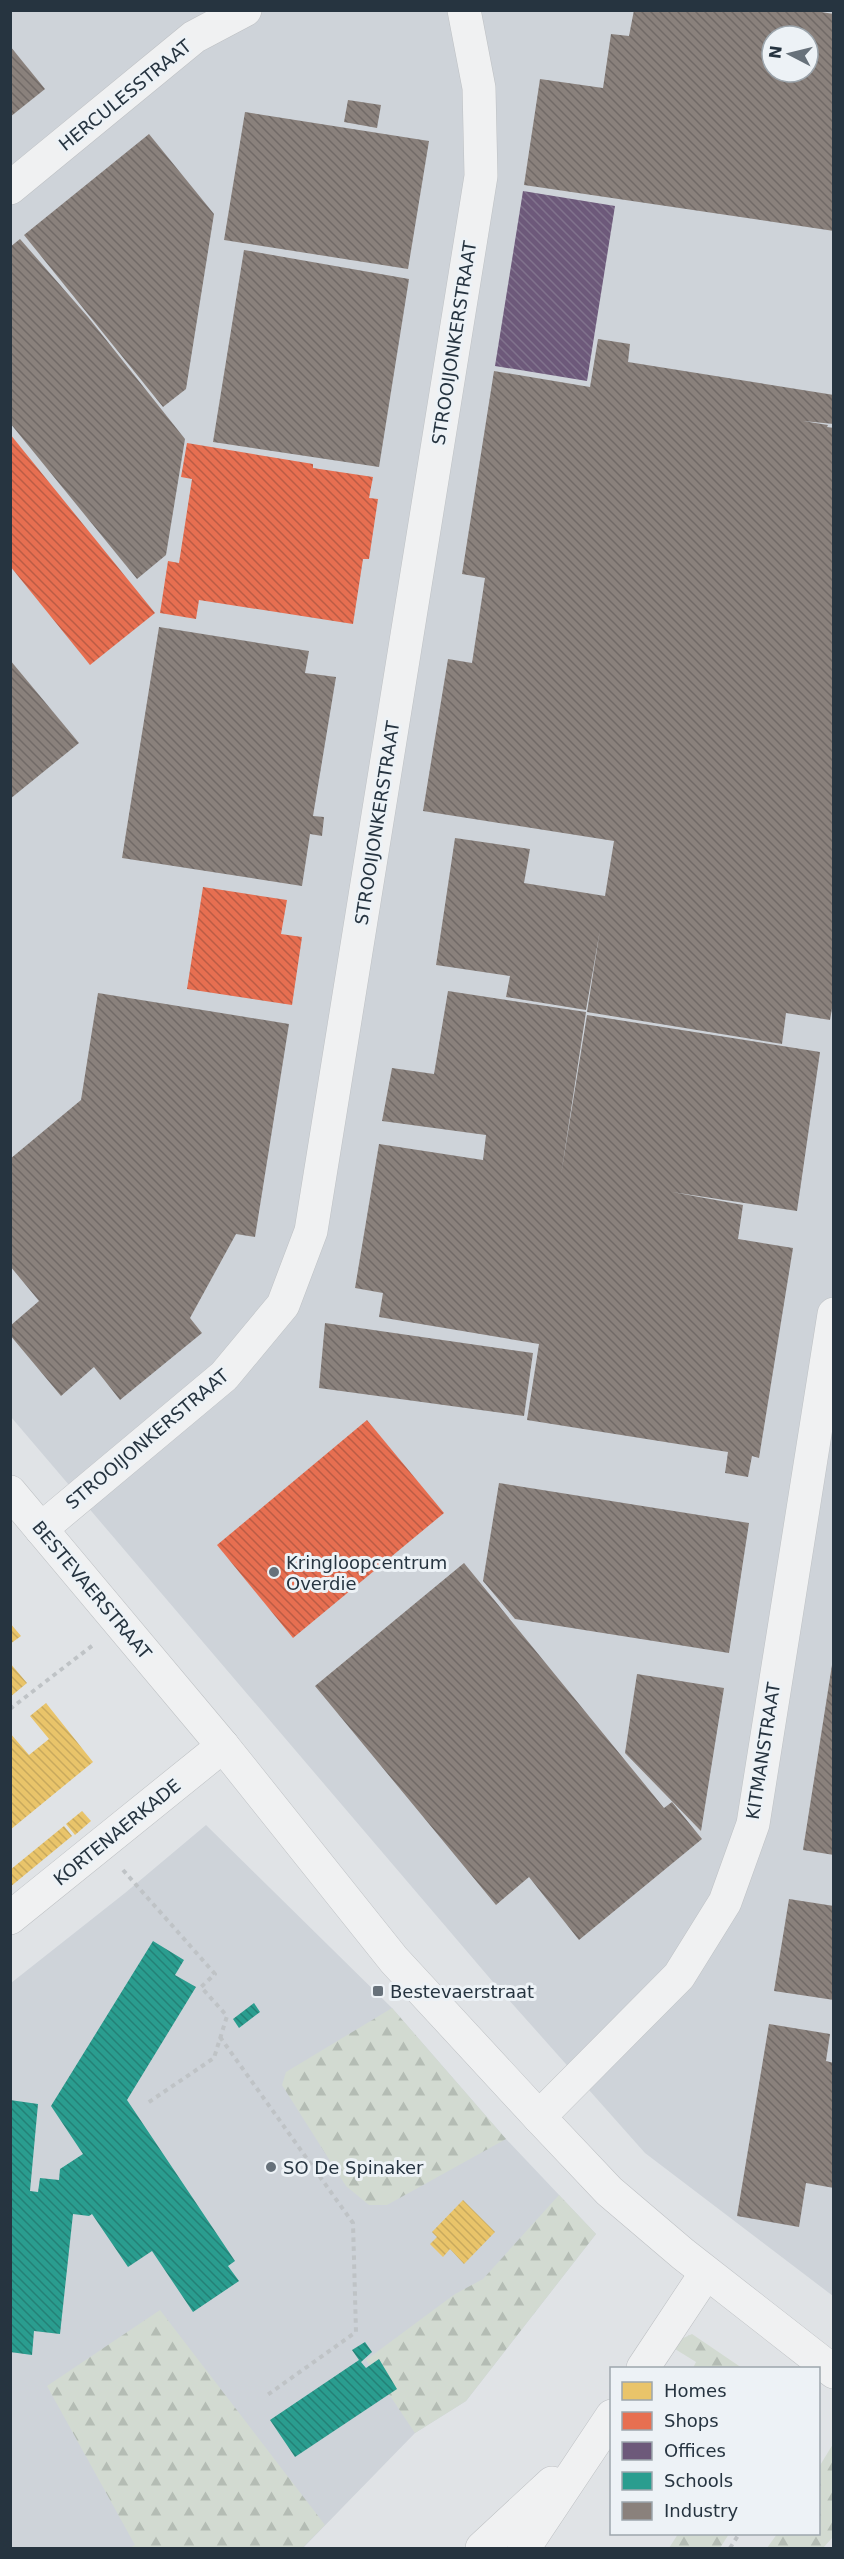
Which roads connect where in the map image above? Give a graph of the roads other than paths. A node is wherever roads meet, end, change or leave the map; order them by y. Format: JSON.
{"nodes":[{"id":1,"x":245,"y":10,"type":"edge"},
{"id":2,"x":464,"y":10,"type":"edge"},
{"id":3,"x":10,"y":188,"type":"edge"},
{"id":4,"x":834,"y":1314,"type":"edge"},
{"id":5,"x":10,"y":1492,"type":"edge"},
{"id":6,"x":41,"y":1529,"type":"junction"},
{"id":7,"x":223,"y":1746,"type":"junction"},
{"id":8,"x":10,"y":1918,"type":"edge"},
{"id":9,"x":539,"y":2117,"type":"junction"},
{"id":10,"x":706,"y":2273,"type":"junction"},
{"id":11,"x":644,"y":2367,"type":"edge"},
{"id":12,"x":834,"y":2372,"type":"edge"},
{"id":13,"x":610,"y":2419,"type":"edge"},
{"id":14,"x":593,"y":2444,"type":"junction"},
{"id":15,"x":482,"y":2548,"type":"edge"},
{"id":16,"x":524,"y":2548,"type":"edge"}],
"edges":[{"from":1,"to":3,"type":"street","name":"HERCULESSTRAAT"},
{"from":2,"to":6,"type":"street","name":"STROOIJONKERSTRAAT"},
{"from":4,"to":9,"type":"street","name":"KITMANSTRAAT"},
{"from":5,"to":6,"type":"street","name":"BESTEVAERSTRAAT"},
{"from":6,"to":7,"type":"street","name":"BESTEVAERSTRAAT"},
{"from":7,"to":8,"type":"street","name":"KORTENAERKADE"},
{"from":7,"to":9,"type":"street","name":"BESTEVAERSTRAAT"},
{"from":9,"to":10,"type":"street","name":"BESTEVAERSTRAAT"},
{"from":10,"to":11,"type":"street"},
{"from":10,"to":12,"type":"street","name":"BESTEVAERSTRAAT"},
{"from":13,"to":14,"type":"street"},
{"from":14,"to":15,"type":"street"},
{"from":14,"to":16,"type":"street"}]}
